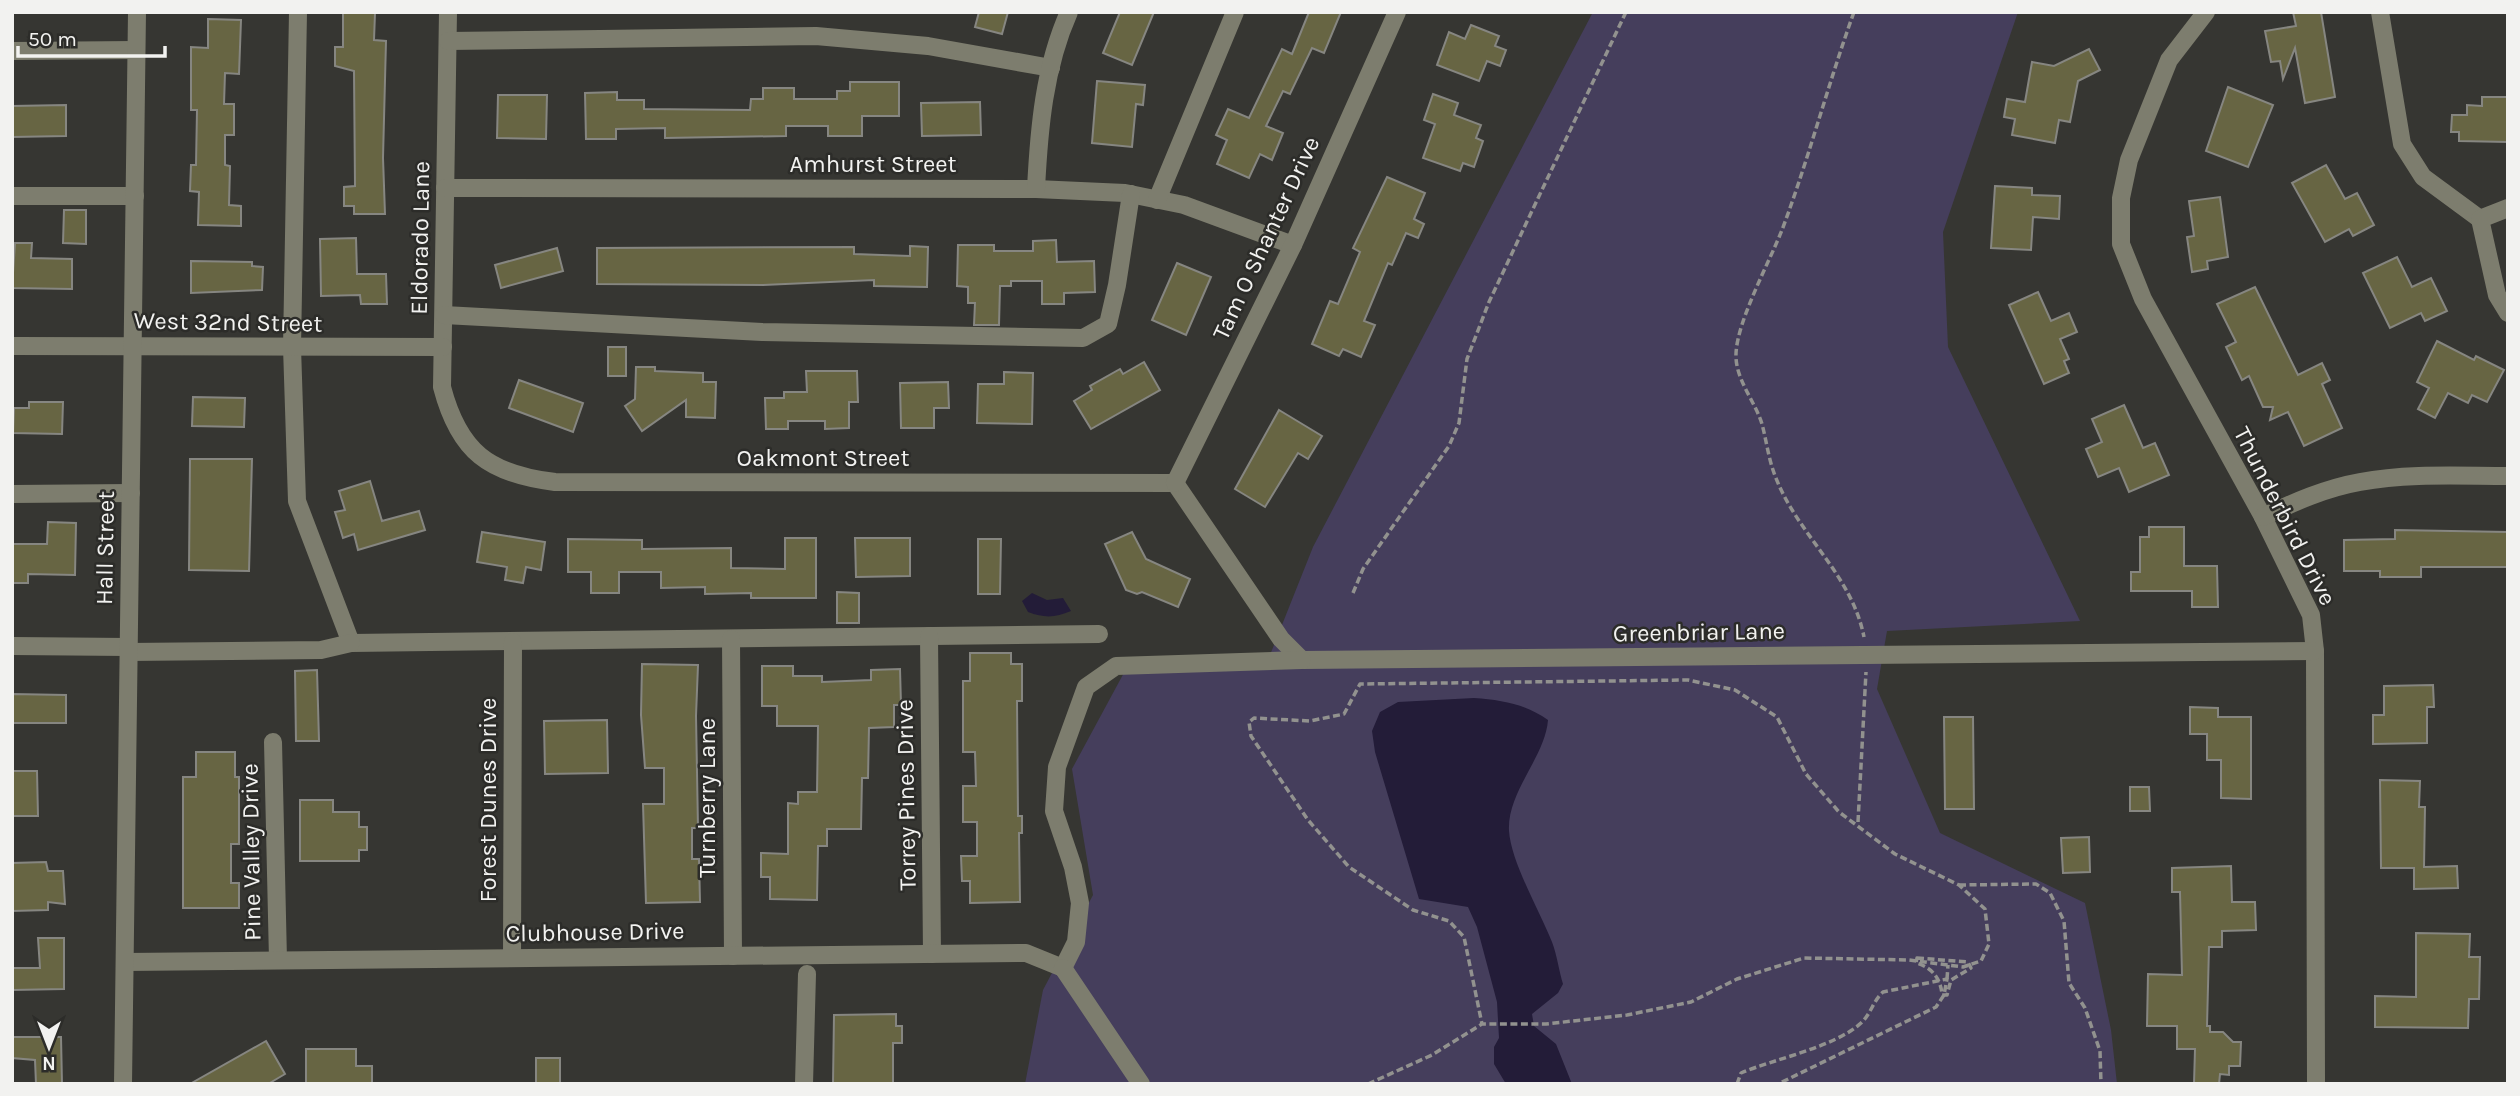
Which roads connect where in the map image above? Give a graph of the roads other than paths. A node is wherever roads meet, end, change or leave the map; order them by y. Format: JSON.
{"nodes":[{"id":1,"x":137,"y":12,"type":"edge"},
{"id":2,"x":298,"y":12,"type":"edge"},
{"id":3,"x":448,"y":12,"type":"edge"},
{"id":4,"x":1069,"y":12,"type":"edge"},
{"id":5,"x":1235,"y":12,"type":"edge"},
{"id":6,"x":1397,"y":12,"type":"edge"},
{"id":7,"x":2206,"y":12,"type":"edge"},
{"id":8,"x":2380,"y":12,"type":"edge"},
{"id":9,"x":448,"y":41,"type":"junction"},
{"id":10,"x":136,"y":50,"type":"junction"},
{"id":11,"x":12,"y":51,"type":"edge"},
{"id":12,"x":1051,"y":68,"type":"junction"},
{"id":13,"x":445,"y":188,"type":"junction"},
{"id":14,"x":1036,"y":189,"type":"junction"},
{"id":15,"x":1131,"y":194,"type":"junction"},
{"id":16,"x":12,"y":196,"type":"edge"},
{"id":17,"x":135,"y":196,"type":"junction"},
{"id":18,"x":1157,"y":200,"type":"junction"},
{"id":19,"x":2508,"y":208,"type":"edge"},
{"id":20,"x":2480,"y":219,"type":"junction"},
{"id":21,"x":1293,"y":244,"type":"junction"},
{"id":22,"x":2508,"y":313,"type":"edge"},
{"id":23,"x":444,"y":315,"type":"junction"},
{"id":24,"x":131,"y":345,"type":"junction"},
{"id":25,"x":12,"y":346,"type":"edge"},
{"id":26,"x":292,"y":347,"type":"junction"},
{"id":27,"x":443,"y":347,"type":"junction"},
{"id":28,"x":477,"y":455,"type":"joint"},
{"id":29,"x":2508,"y":476,"type":"edge"},
{"id":30,"x":1175,"y":483,"type":"junction"},
{"id":31,"x":131,"y":493,"type":"junction"},
{"id":32,"x":12,"y":494,"type":"edge"},
{"id":33,"x":2263,"y":517,"type":"junction"},
{"id":34,"x":1099,"y":634,"type":"dead end"},
{"id":35,"x":929,"y":636,"type":"junction"},
{"id":36,"x":731,"y":639,"type":"junction"},
{"id":37,"x":513,"y":642,"type":"junction"},
{"id":38,"x":351,"y":643,"type":"junction"},
{"id":39,"x":12,"y":646,"type":"edge"},
{"id":40,"x":128,"y":649,"type":"junction"},
{"id":41,"x":2315,"y":651,"type":"junction"},
{"id":42,"x":1302,"y":660,"type":"junction"},
{"id":43,"x":273,"y":742,"type":"dead end"},
{"id":44,"x":932,"y":954,"type":"junction"},
{"id":45,"x":733,"y":956,"type":"junction"},
{"id":46,"x":512,"y":958,"type":"junction"},
{"id":47,"x":278,"y":960,"type":"junction"},
{"id":48,"x":125,"y":962,"type":"junction"},
{"id":49,"x":1063,"y":968,"type":"junction"},
{"id":50,"x":807,"y":974,"type":"dead end"},
{"id":51,"x":123,"y":1084,"type":"edge"},
{"id":52,"x":804,"y":1084,"type":"edge"},
{"id":53,"x":1141,"y":1084,"type":"edge"},
{"id":54,"x":2316,"y":1084,"type":"edge"}],
"edges":[{"from":1,"to":10,"type":"street","name":"Hall Street"},
{"from":2,"to":26,"type":"street"},
{"from":3,"to":9,"type":"street","name":"Eldorado Lane"},
{"from":4,"to":12,"type":"street"},
{"from":5,"to":18,"type":"street"},
{"from":6,"to":21,"type":"street","name":"Tam O Shanter Drive"},
{"from":7,"to":33,"type":"street","name":"Thunderbird Drive"},
{"from":8,"to":20,"type":"street"},
{"from":9,"to":12,"type":"street"},
{"from":9,"to":13,"type":"street","name":"Eldorado Lane"},
{"from":10,"to":11,"type":"street"},
{"from":10,"to":17,"type":"street","name":"Hall Street"},
{"from":12,"to":14,"type":"street"},
{"from":13,"to":14,"type":"street","name":"Amhurst Street"},
{"from":13,"to":23,"type":"street","name":"Eldorado Lane"},
{"from":14,"to":15,"type":"street","name":"Amhurst Street"},
{"from":15,"to":18,"type":"street","name":"Amhurst Street"},
{"from":15,"to":23,"type":"street"},
{"from":16,"to":17,"type":"street"},
{"from":17,"to":24,"type":"street","name":"Hall Street"},
{"from":18,"to":21,"type":"street","name":"Amhurst Street"},
{"from":19,"to":20,"type":"street"},
{"from":20,"to":22,"type":"street"},
{"from":21,"to":30,"type":"street","name":"Tam O Shanter Drive"},
{"from":23,"to":27,"type":"street","name":"Eldorado Lane"},
{"from":24,"to":25,"type":"street","name":"West 32nd Street"},
{"from":24,"to":26,"type":"street","name":"West 32nd Street"},
{"from":24,"to":31,"type":"street","name":"Hall Street"},
{"from":26,"to":27,"type":"street","name":"West 32nd Street"},
{"from":26,"to":38,"type":"street"},
{"from":27,"to":28,"type":"street","name":"Eldorado Lane"},
{"from":28,"to":30,"type":"street","name":"Oakmont Street"},
{"from":29,"to":33,"type":"street"},
{"from":30,"to":42,"type":"street"},
{"from":31,"to":32,"type":"street"},
{"from":31,"to":40,"type":"street","name":"Hall Street"},
{"from":33,"to":41,"type":"street","name":"Thunderbird Drive"},
{"from":34,"to":35,"type":"street"},
{"from":35,"to":36,"type":"street"},
{"from":35,"to":44,"type":"street","name":"Torrey Pines Drive"},
{"from":36,"to":37,"type":"street"},
{"from":36,"to":45,"type":"street","name":"Turnberry Lane"},
{"from":37,"to":38,"type":"street"},
{"from":37,"to":46,"type":"street","name":"Forest Dunes Drive"},
{"from":38,"to":40,"type":"street"},
{"from":39,"to":40,"type":"street"},
{"from":40,"to":48,"type":"street","name":"Hall Street"},
{"from":41,"to":42,"type":"street","name":"Greenbriar Lane"},
{"from":41,"to":54,"type":"street","name":"Thunderbird Drive"},
{"from":42,"to":49,"type":"street","name":"Greenbriar Lane"},
{"from":43,"to":47,"type":"street","name":"Pine Valley Drive"},
{"from":44,"to":45,"type":"street","name":"Clubhouse Drive"},
{"from":44,"to":49,"type":"street","name":"Clubhouse Drive"},
{"from":45,"to":46,"type":"street","name":"Clubhouse Drive"},
{"from":46,"to":47,"type":"street","name":"Clubhouse Drive"},
{"from":47,"to":48,"type":"street","name":"Clubhouse Drive"},
{"from":48,"to":51,"type":"street","name":"Hall Street"},
{"from":49,"to":53,"type":"street"},
{"from":50,"to":52,"type":"street"}]}
